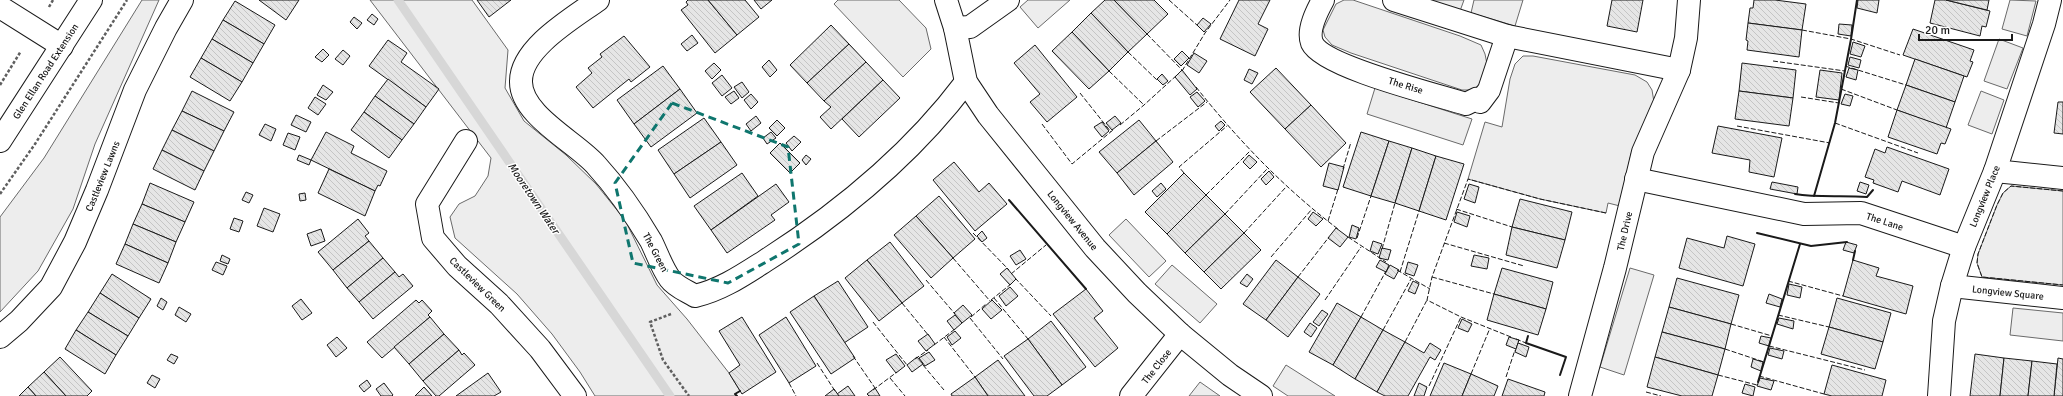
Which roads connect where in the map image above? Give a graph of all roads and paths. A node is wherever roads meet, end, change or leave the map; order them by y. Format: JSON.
{"nodes":[{"id":1,"x":91,"y":0,"type":"edge"},
{"id":2,"x":127,"y":0,"type":"edge"},
{"id":3,"x":182,"y":0,"type":"edge"},
{"id":4,"x":598,"y":0,"type":"edge"},
{"id":5,"x":946,"y":0,"type":"edge"},
{"id":6,"x":1008,"y":0,"type":"edge"},
{"id":7,"x":1323,"y":0,"type":"edge"},
{"id":8,"x":1394,"y":0,"type":"edge"},
{"id":9,"x":1689,"y":0,"type":"edge"},
{"id":10,"x":2050,"y":0,"type":"edge"},
{"id":11,"x":0,"y":7,"type":"edge"},
{"id":12,"x":955,"y":28,"type":"junction"},
{"id":13,"x":1507,"y":36,"type":"junction"},
{"id":14,"x":62,"y":46,"type":"junction"},
{"id":15,"x":16,"y":60,"type":"dead end"},
{"id":16,"x":1679,"y":70,"type":"junction"},
{"id":17,"x":966,"y":82,"type":"junction"},
{"id":18,"x":0,"y":85,"type":"edge"},
{"id":19,"x":0,"y":142,"type":"edge"},
{"id":20,"x":466,"y":142,"type":"dead end"},
{"id":21,"x":12,"y":170,"type":"dead end"},
{"id":22,"x":1995,"y":171,"type":"junction"},
{"id":23,"x":15,"y":172,"type":"junction"},
{"id":24,"x":2063,"y":178,"type":"edge"},
{"id":25,"x":1636,"y":179,"type":"junction"},
{"id":26,"x":0,"y":194,"type":"edge"},
{"id":27,"x":1964,"y":247,"type":"junction"},
{"id":28,"x":1952,"y":286,"type":"junction"},
{"id":29,"x":2063,"y":298,"type":"edge"},
{"id":30,"x":676,"y":312,"type":"dead end"},
{"id":31,"x":1180,"y":334,"type":"junction"},
{"id":32,"x":0,"y":337,"type":"edge"},
{"id":33,"x":1139,"y":394,"type":"edge"},
{"id":34,"x":575,"y":396,"type":"edge"},
{"id":35,"x":688,"y":396,"type":"edge"},
{"id":36,"x":1261,"y":396,"type":"edge"},
{"id":37,"x":1580,"y":396,"type":"edge"},
{"id":38,"x":1939,"y":396,"type":"edge"}],
"edges":[{"from":1,"to":14,"type":"street","name":"Glen Ellan Road Extension"},
{"from":2,"to":23,"type":"path"},
{"from":3,"to":32,"type":"street","name":"Castleview Lawns"},
{"from":4,"to":17,"type":"street","name":"The Green"},
{"from":5,"to":12,"type":"street","name":"Longview Avenue"},
{"from":6,"to":12,"type":"street"},
{"from":7,"to":13,"type":"street","name":"The Rise"},
{"from":8,"to":13,"type":"street"},
{"from":9,"to":16,"type":"street","name":"The Drive"},
{"from":10,"to":22,"type":"street","name":"Longview Place"},
{"from":11,"to":14,"type":"street"},
{"from":12,"to":17,"type":"street","name":"Longview Avenue"},
{"from":13,"to":16,"type":"street"},
{"from":14,"to":19,"type":"street","name":"Glen Ellan Road Extension"},
{"from":15,"to":18,"type":"path"},
{"from":16,"to":25,"type":"street","name":"The Drive"},
{"from":17,"to":31,"type":"street","name":"Longview Avenue"},
{"from":20,"to":34,"type":"street","name":"Castleview Green"},
{"from":21,"to":23,"type":"path"},
{"from":22,"to":24,"type":"street"},
{"from":22,"to":27,"type":"street","name":"Longview Place"},
{"from":23,"to":26,"type":"path"},
{"from":25,"to":27,"type":"street","name":"The Lane"},
{"from":25,"to":37,"type":"street","name":"The Drive"},
{"from":27,"to":28,"type":"street","name":"Longview Place"},
{"from":28,"to":29,"type":"street","name":"Longview Square"},
{"from":28,"to":38,"type":"street","name":"Longview Place"},
{"from":30,"to":35,"type":"path"},
{"from":31,"to":33,"type":"street","name":"The Close"},
{"from":31,"to":36,"type":"street","name":"Longview Avenue"}]}
